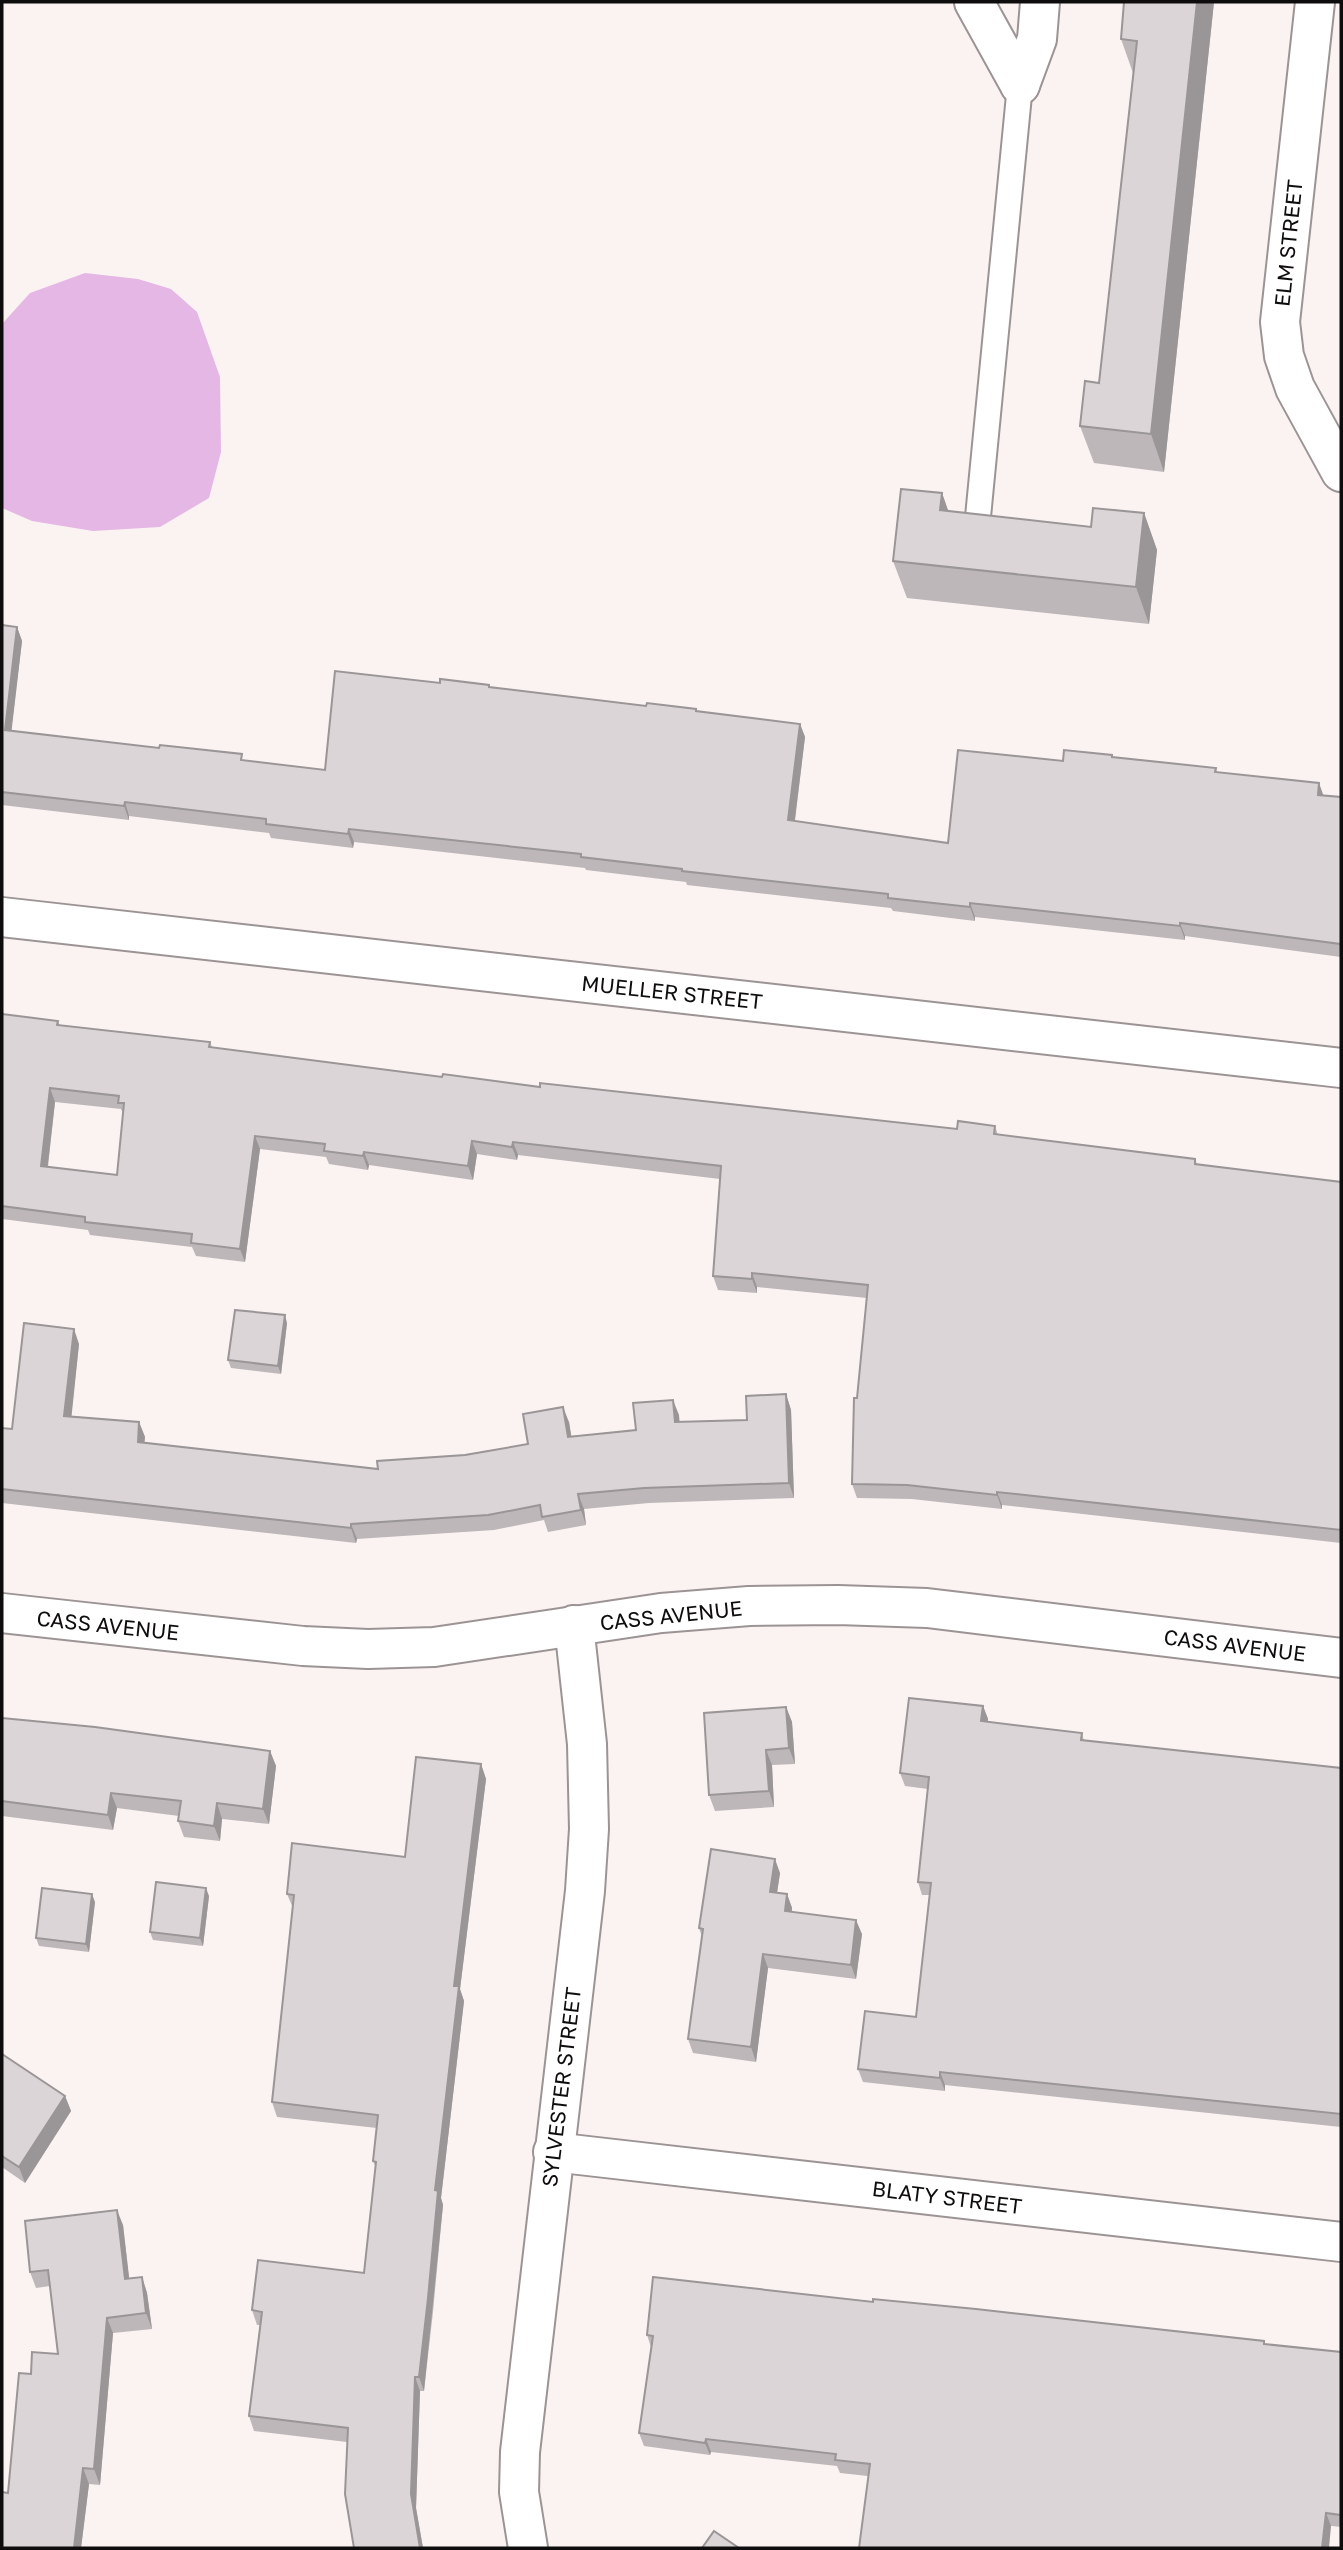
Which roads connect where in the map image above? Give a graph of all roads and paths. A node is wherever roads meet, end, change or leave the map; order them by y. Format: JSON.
{"nodes":[{"id":1,"x":974,"y":2,"type":"edge"},
{"id":2,"x":1041,"y":2,"type":"edge"},
{"id":3,"x":1315,"y":2,"type":"edge"},
{"id":4,"x":1020,"y":85,"type":"junction"},
{"id":5,"x":1341,"y":472,"type":"edge"},
{"id":6,"x":977,"y":527,"type":"edge"},
{"id":7,"x":2,"y":917,"type":"edge"},
{"id":8,"x":1341,"y":1068,"type":"edge"},
{"id":9,"x":2,"y":1613,"type":"edge"},
{"id":10,"x":574,"y":1625,"type":"junction"},
{"id":11,"x":1341,"y":1658,"type":"edge"},
{"id":12,"x":554,"y":2152,"type":"junction"},
{"id":13,"x":1341,"y":2242,"type":"edge"},
{"id":14,"x":528,"y":2548,"type":"edge"}],
"edges":[{"from":1,"to":4,"type":"street"},
{"from":2,"to":4,"type":"street"},
{"from":3,"to":5,"type":"street","name":"ELM STREET"},
{"from":4,"to":6,"type":"lane"},
{"from":7,"to":8,"type":"street","name":"MUELLER STREET"},
{"from":9,"to":10,"type":"street","name":"CASS AVENUE"},
{"from":10,"to":11,"type":"street","name":"CASS AVENUE"},
{"from":10,"to":12,"type":"street","name":"SYLVESTER STREET"},
{"from":12,"to":13,"type":"street","name":"BLATY STREET"},
{"from":12,"to":14,"type":"street","name":"SYLVESTER STREET"}]}
